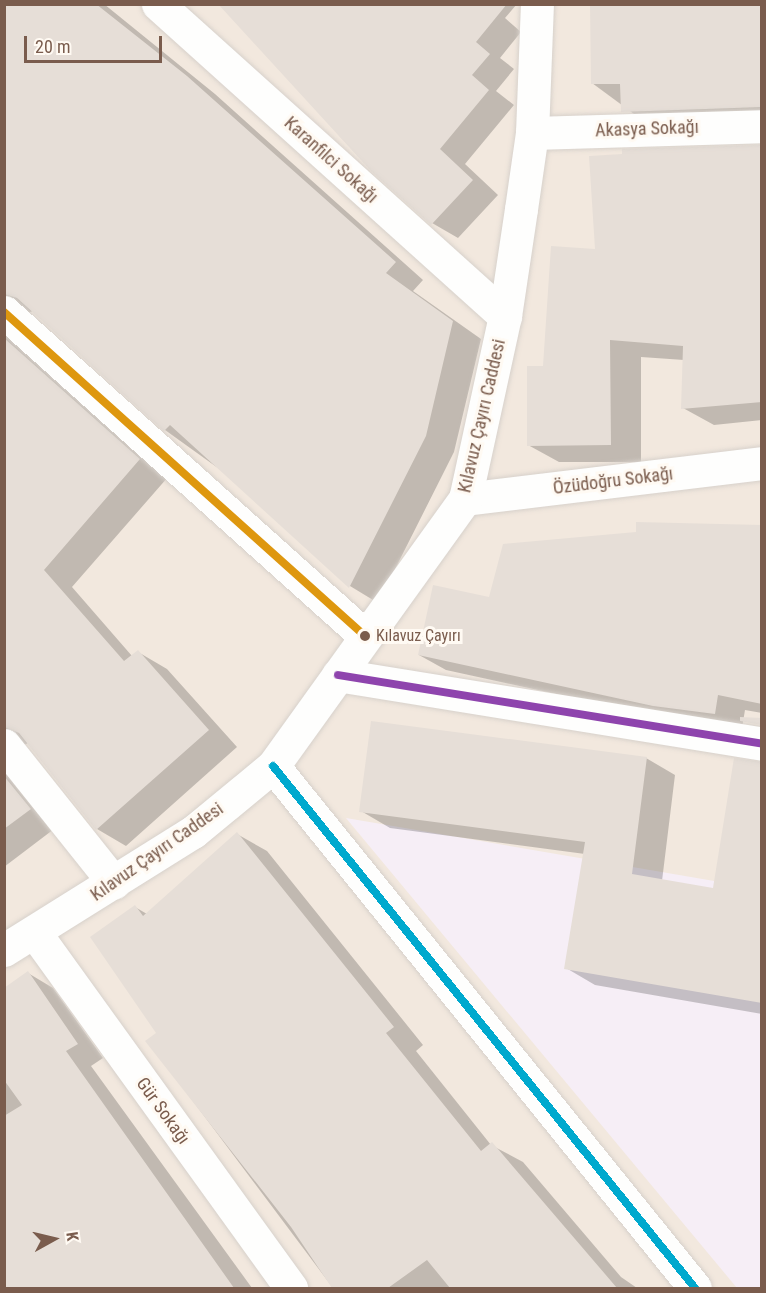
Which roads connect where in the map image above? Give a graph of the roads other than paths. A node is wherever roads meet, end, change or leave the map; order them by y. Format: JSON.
{"nodes":[{"id":1,"x":158,"y":4,"type":"edge"},
{"id":2,"x":537,"y":4,"type":"edge"},
{"id":3,"x":762,"y":126,"type":"edge"},
{"id":4,"x":532,"y":133,"type":"junction"},
{"id":5,"x":4,"y":312,"type":"edge"},
{"id":6,"x":505,"y":316,"type":"junction"},
{"id":7,"x":762,"y":463,"type":"edge"},
{"id":8,"x":465,"y":499,"type":"junction"},
{"id":9,"x":365,"y":636,"type":"junction"},
{"id":10,"x":338,"y":675,"type":"junction"},
{"id":11,"x":762,"y":744,"type":"edge"},
{"id":12,"x":4,"y":745,"type":"edge"},
{"id":13,"x":273,"y":766,"type":"junction"},
{"id":14,"x":114,"y":883,"type":"junction"},
{"id":15,"x":35,"y":933,"type":"junction"},
{"id":16,"x":4,"y":951,"type":"edge"},
{"id":17,"x":291,"y":1288,"type":"edge"},
{"id":18,"x":695,"y":1288,"type":"edge"}],
"edges":[{"from":1,"to":6,"type":"street","name":"Karanfilci Sokağı"},
{"from":2,"to":4,"type":"street","name":"Kılavuz Çayırı Caddesi"},
{"from":3,"to":4,"type":"street","name":"Akasya Sokağı"},
{"from":4,"to":6,"type":"street","name":"Kılavuz Çayırı Caddesi"},
{"from":5,"to":9,"type":"street"},
{"from":6,"to":8,"type":"street","name":"Kılavuz Çayırı Caddesi"},
{"from":7,"to":8,"type":"street","name":"Özüdoğru Sokağı"},
{"from":8,"to":9,"type":"street","name":"Kılavuz Çayırı Caddesi"},
{"from":9,"to":10,"type":"street","name":"Kılavuz Çayırı Caddesi"},
{"from":10,"to":11,"type":"street"},
{"from":10,"to":13,"type":"street","name":"Kılavuz Çayırı Caddesi"},
{"from":12,"to":14,"type":"street"},
{"from":13,"to":14,"type":"street","name":"Kılavuz Çayırı Caddesi"},
{"from":13,"to":18,"type":"street"},
{"from":14,"to":15,"type":"street","name":"Kılavuz Çayırı Caddesi"},
{"from":15,"to":16,"type":"street","name":"Kılavuz Çayırı Caddesi"},
{"from":15,"to":17,"type":"street","name":"Gür Sokağı"}]}
